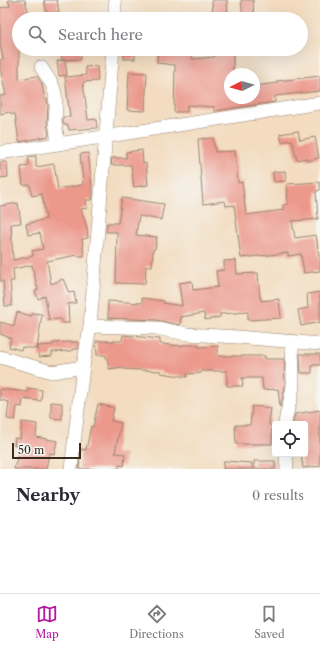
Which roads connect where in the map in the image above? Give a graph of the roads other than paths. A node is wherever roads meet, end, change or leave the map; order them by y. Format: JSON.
{"nodes":[{"id":1,"x":115,"y":0,"type":"edge"},
{"id":2,"x":115,"y":12,"type":"edge"},
{"id":3,"x":112,"y":56,"type":"edge"},
{"id":4,"x":41,"y":68,"type":"dead end"},
{"id":5,"x":320,"y":103,"type":"edge"},
{"id":6,"x":320,"y":106,"type":"edge"},
{"id":7,"x":105,"y":136,"type":"junction"},
{"id":8,"x":58,"y":144,"type":"junction"},
{"id":9,"x":0,"y":153,"type":"edge"},
{"id":10,"x":90,"y":326,"type":"junction"},
{"id":11,"x":292,"y":341,"type":"junction"},
{"id":12,"x":320,"y":344,"type":"edge"},
{"id":13,"x":0,"y":357,"type":"edge"},
{"id":14,"x":83,"y":367,"type":"junction"},
{"id":15,"x":286,"y":421,"type":"edge"},
{"id":16,"x":286,"y":457,"type":"edge"},
{"id":17,"x":71,"y":469,"type":"edge"},
{"id":18,"x":287,"y":469,"type":"edge"}],
"edges":[{"from":1,"to":2,"type":"street"},
{"from":3,"to":7,"type":"street"},
{"from":4,"to":8,"type":"street"},
{"from":5,"to":6,"type":"street"},
{"from":5,"to":7,"type":"street"},
{"from":7,"to":8,"type":"street"},
{"from":7,"to":10,"type":"street"},
{"from":8,"to":9,"type":"street"},
{"from":10,"to":11,"type":"street"},
{"from":10,"to":14,"type":"street"},
{"from":11,"to":12,"type":"street"},
{"from":11,"to":15,"type":"street"},
{"from":13,"to":14,"type":"street"},
{"from":14,"to":17,"type":"street"},
{"from":16,"to":18,"type":"street"}]}
